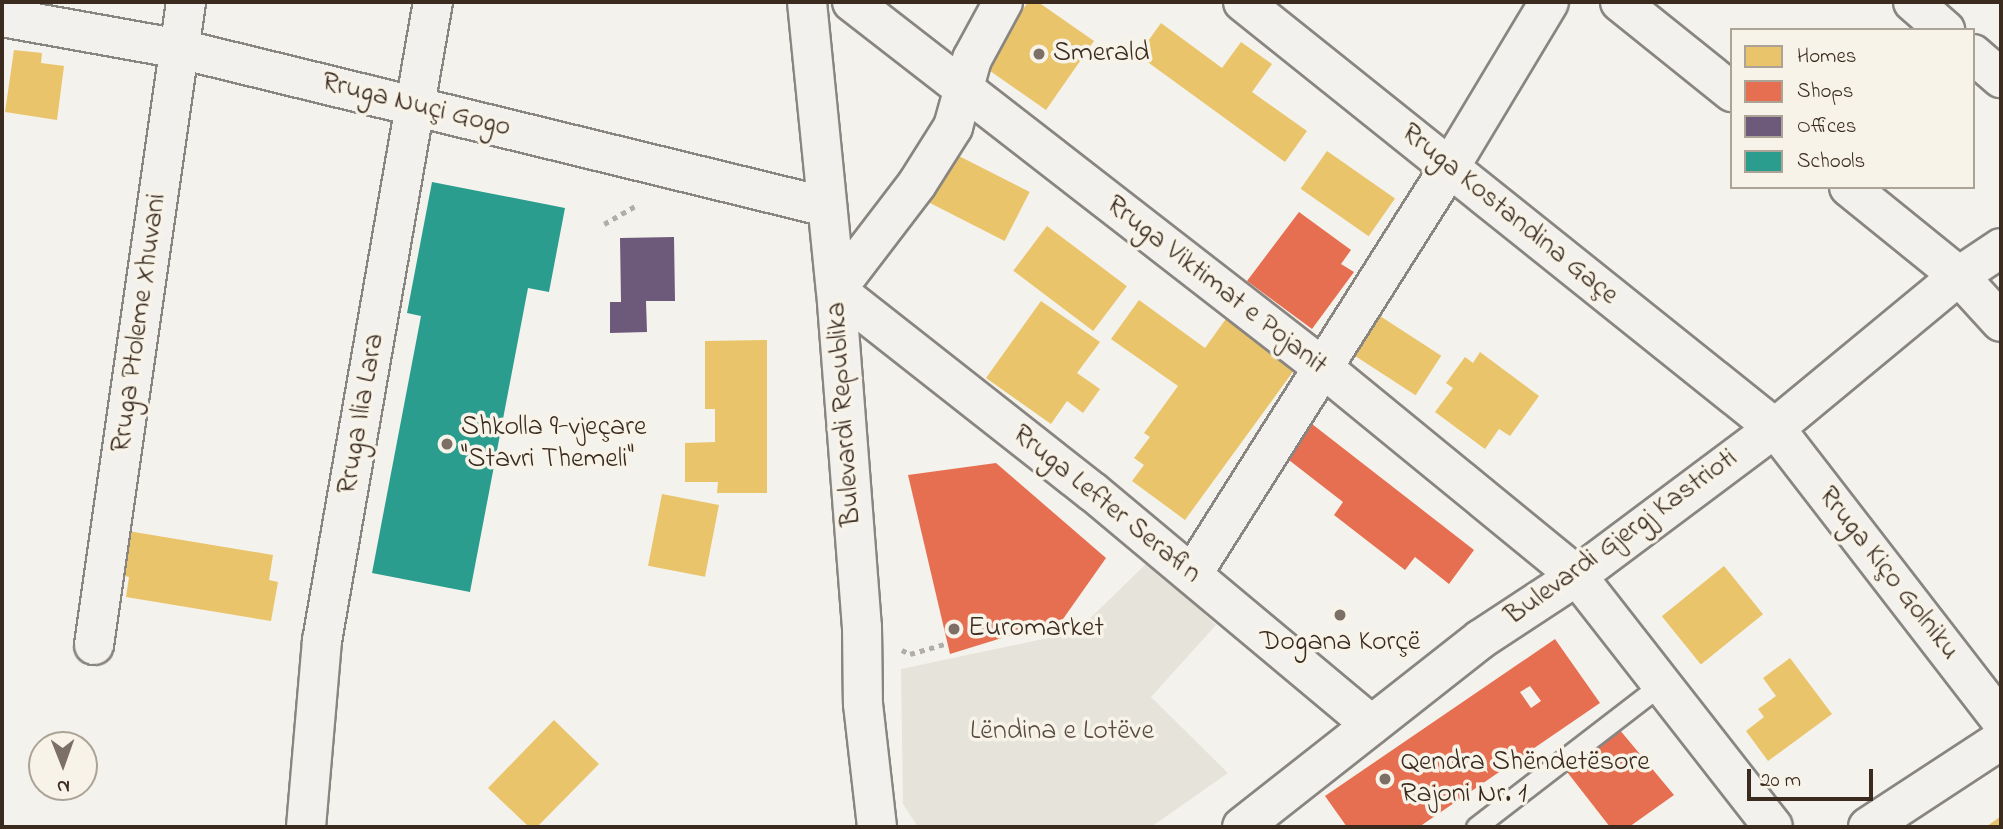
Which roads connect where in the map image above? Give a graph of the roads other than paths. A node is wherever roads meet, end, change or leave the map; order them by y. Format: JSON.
{"nodes":[{"id":1,"x":186,"y":2,"type":"edge"},
{"id":2,"x":433,"y":2,"type":"edge"},
{"id":3,"x":807,"y":2,"type":"edge"},
{"id":4,"x":852,"y":2,"type":"edge"},
{"id":5,"x":1003,"y":2,"type":"edge"},
{"id":6,"x":1242,"y":2,"type":"edge"},
{"id":7,"x":1549,"y":2,"type":"edge"},
{"id":8,"x":1620,"y":2,"type":"edge"},
{"id":9,"x":1913,"y":2,"type":"edge"},
{"id":10,"x":2,"y":17,"type":"edge"},
{"id":11,"x":1943,"y":28,"type":"edge"},
{"id":12,"x":180,"y":49,"type":"junction"},
{"id":13,"x":1975,"y":56,"type":"edge"},
{"id":14,"x":2001,"y":78,"type":"edge"},
{"id":15,"x":1730,"y":90,"type":"edge"},
{"id":16,"x":965,"y":94,"type":"junction"},
{"id":17,"x":415,"y":106,"type":"junction"},
{"id":18,"x":1450,"y":167,"type":"junction"},
{"id":19,"x":1851,"y":189,"type":"edge"},
{"id":20,"x":827,"y":206,"type":"junction"},
{"id":21,"x":2001,"y":248,"type":"edge"},
{"id":22,"x":1959,"y":276,"type":"junction"},
{"id":23,"x":836,"y":290,"type":"junction"},
{"id":24,"x":2001,"y":322,"type":"edge"},
{"id":25,"x":1321,"y":368,"type":"junction"},
{"id":26,"x":1775,"y":428,"type":"junction"},
{"id":27,"x":1193,"y":573,"type":"junction"},
{"id":28,"x":1577,"y":576,"type":"junction"},
{"id":29,"x":93,"y":645,"type":"dead end"},
{"id":30,"x":1662,"y":684,"type":"junction"},
{"id":31,"x":2001,"y":720,"type":"edge"},
{"id":32,"x":1372,"y":724,"type":"junction"},
{"id":33,"x":2001,"y":740,"type":"edge"},
{"id":34,"x":306,"y":827,"type":"edge"},
{"id":35,"x":877,"y":827,"type":"edge"},
{"id":36,"x":1242,"y":827,"type":"edge"},
{"id":37,"x":1476,"y":827,"type":"edge"},
{"id":38,"x":1773,"y":827,"type":"edge"},
{"id":39,"x":1868,"y":827,"type":"edge"}],
"edges":[{"from":1,"to":12,"type":"street","name":"Rruga Ptoleme Xhuvani"},
{"from":2,"to":17,"type":"street","name":"Rruga Ilia Lara"},
{"from":3,"to":20,"type":"street","name":"Bulevardi Republika"},
{"from":4,"to":16,"type":"street","name":"Rruga Viktimat e Pojanit"},
{"from":5,"to":16,"type":"street"},
{"from":6,"to":18,"type":"street","name":"Rruga Kostandina Gaçe"},
{"from":7,"to":18,"type":"street"},
{"from":8,"to":15,"type":"street"},
{"from":9,"to":11,"type":"street"},
{"from":10,"to":12,"type":"street","name":"Rruga Nuçi Gogo"},
{"from":12,"to":17,"type":"street","name":"Rruga Nuçi Gogo"},
{"from":12,"to":29,"type":"street","name":"Rruga Ptoleme Xhuvani"},
{"from":13,"to":14,"type":"street"},
{"from":16,"to":23,"type":"street"},
{"from":16,"to":25,"type":"street","name":"Rruga Viktimat e Pojanit"},
{"from":17,"to":20,"type":"street","name":"Rruga Nuçi Gogo"},
{"from":17,"to":34,"type":"street","name":"Rruga Ilia Lara"},
{"from":18,"to":25,"type":"street"},
{"from":18,"to":26,"type":"street","name":"Rruga Kostandina Gaçe"},
{"from":19,"to":22,"type":"street"},
{"from":20,"to":23,"type":"street","name":"Bulevardi Republika"},
{"from":21,"to":22,"type":"street","name":"Bulevardi Gjergj Kastrioti"},
{"from":22,"to":24,"type":"street"},
{"from":22,"to":26,"type":"street","name":"Bulevardi Gjergj Kastrioti"},
{"from":23,"to":27,"type":"street","name":"Rruga Lefter Serafin"},
{"from":23,"to":35,"type":"street","name":"Bulevardi Republika"},
{"from":25,"to":27,"type":"street"},
{"from":25,"to":28,"type":"street","name":"Rruga Viktimat e Pojanit"},
{"from":26,"to":28,"type":"street","name":"Bulevardi Gjergj Kastrioti"},
{"from":26,"to":31,"type":"street","name":"Rruga Kiço Golniku"},
{"from":27,"to":32,"type":"street","name":"Rruga Lefter Serafin"},
{"from":28,"to":30,"type":"street","name":"Rruga Viktimat e Pojanit"},
{"from":28,"to":32,"type":"street","name":"Bulevardi Gjergj Kastrioti"},
{"from":30,"to":37,"type":"lane"},
{"from":30,"to":38,"type":"street","name":"Rruga Viktimat e Pojanit"},
{"from":32,"to":36,"type":"street","name":"Bulevardi Gjergj Kastrioti"},
{"from":33,"to":39,"type":"street"}]}
